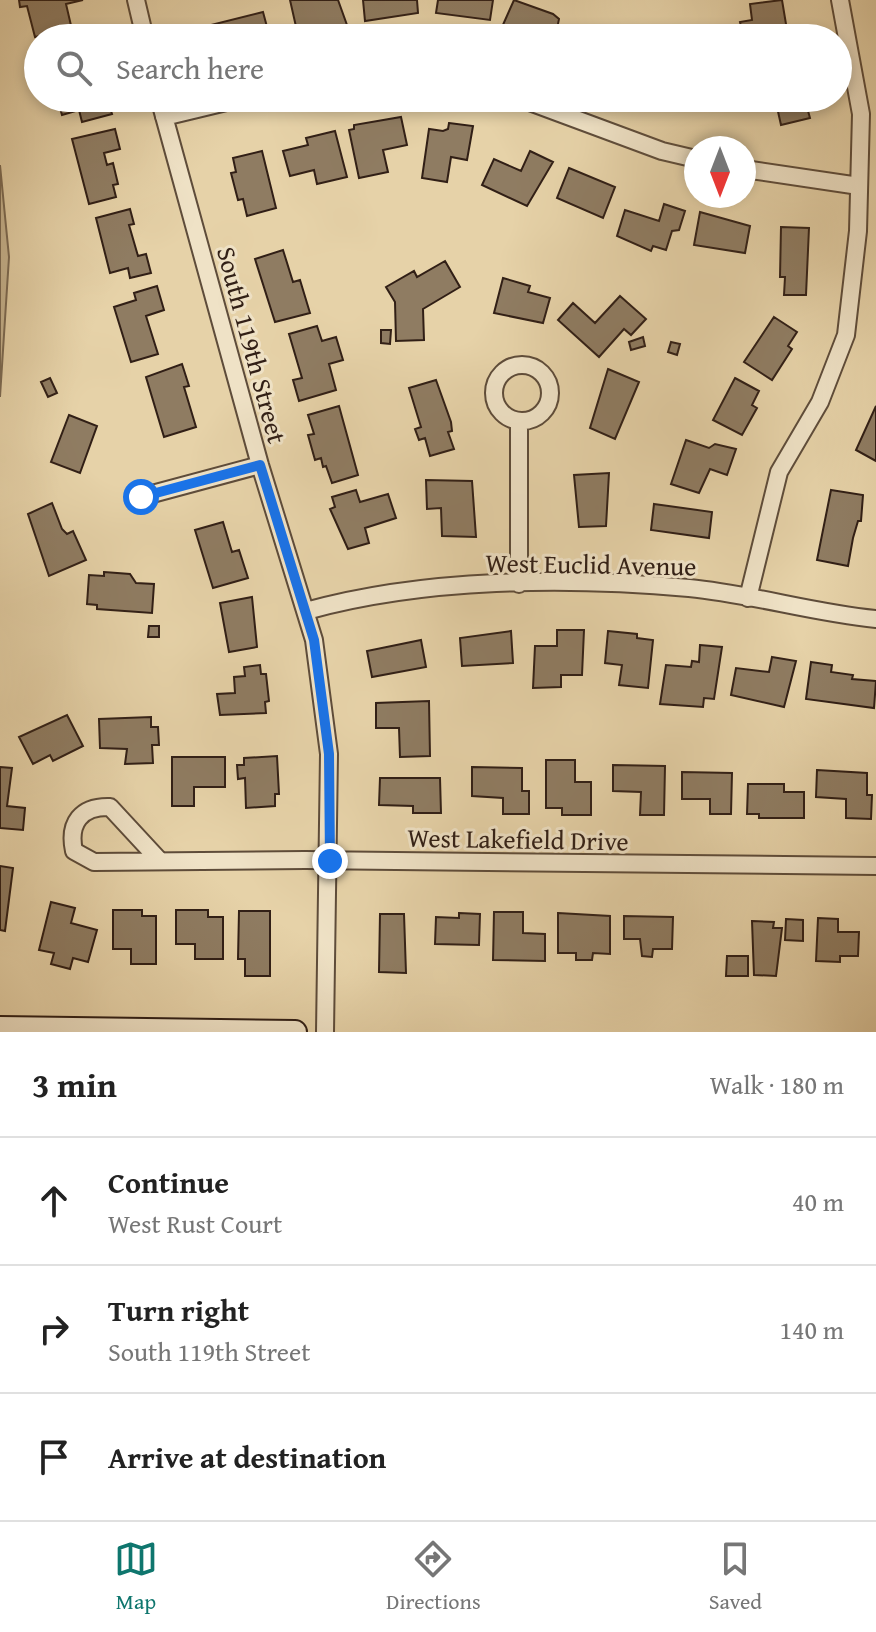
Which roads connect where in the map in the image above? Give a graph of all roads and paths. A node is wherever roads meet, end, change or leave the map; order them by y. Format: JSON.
{"nodes":[{"id":1,"x":136,"y":0,"type":"edge"},
{"id":2,"x":840,"y":0,"type":"edge"},
{"id":3,"x":142,"y":24,"type":"edge"},
{"id":4,"x":844,"y":24,"type":"edge"},
{"id":5,"x":852,"y":65,"type":"edge"},
{"id":6,"x":163,"y":112,"type":"edge"},
{"id":7,"x":185,"y":112,"type":"edge"},
{"id":8,"x":557,"y":112,"type":"edge"},
{"id":9,"x":164,"y":117,"type":"junction"},
{"id":10,"x":684,"y":156,"type":"edge"},
{"id":11,"x":756,"y":171,"type":"edge"},
{"id":12,"x":859,"y":186,"type":"junction"},
{"id":13,"x":519,"y":421,"type":"dead end"},
{"id":14,"x":260,"y":465,"type":"junction"},
{"id":15,"x":141,"y":497,"type":"dead end"},
{"id":16,"x":519,"y":584,"type":"junction"},
{"id":17,"x":748,"y":598,"type":"junction"},
{"id":18,"x":306,"y":611,"type":"junction"},
{"id":19,"x":876,"y":619,"type":"edge"},
{"id":20,"x":160,"y":861,"type":"junction"},
{"id":21,"x":330,"y":861,"type":"junction"},
{"id":22,"x":876,"y":866,"type":"edge"},
{"id":23,"x":0,"y":1028,"type":"edge"},
{"id":24,"x":295,"y":1032,"type":"edge"},
{"id":25,"x":325,"y":1032,"type":"edge"}],
"edges":[{"from":1,"to":3,"type":"street"},
{"from":2,"to":4,"type":"street"},
{"from":5,"to":12,"type":"street"},
{"from":6,"to":9,"type":"street","name":"South 119th Street"},
{"from":7,"to":9,"type":"street"},
{"from":8,"to":10,"type":"street"},
{"from":9,"to":14,"type":"street","name":"South 119th Street"},
{"from":11,"to":12,"type":"street"},
{"from":12,"to":17,"type":"street"},
{"from":13,"to":16,"type":"street"},
{"from":14,"to":15,"type":"street"},
{"from":14,"to":18,"type":"street","name":"South 119th Street"},
{"from":16,"to":17,"type":"street","name":"West Euclid Avenue"},
{"from":16,"to":18,"type":"street","name":"West Euclid Avenue"},
{"from":17,"to":19,"type":"street","name":"West Euclid Avenue"},
{"from":18,"to":21,"type":"street","name":"South 119th Street"},
{"from":20,"to":20,"type":"street","name":"West Lakefield Drive"},
{"from":20,"to":21,"type":"street","name":"West Lakefield Drive"},
{"from":21,"to":22,"type":"street","name":"West Lakefield Drive"},
{"from":21,"to":25,"type":"street","name":"South 119th Street"},
{"from":23,"to":24,"type":"main road"}]}
